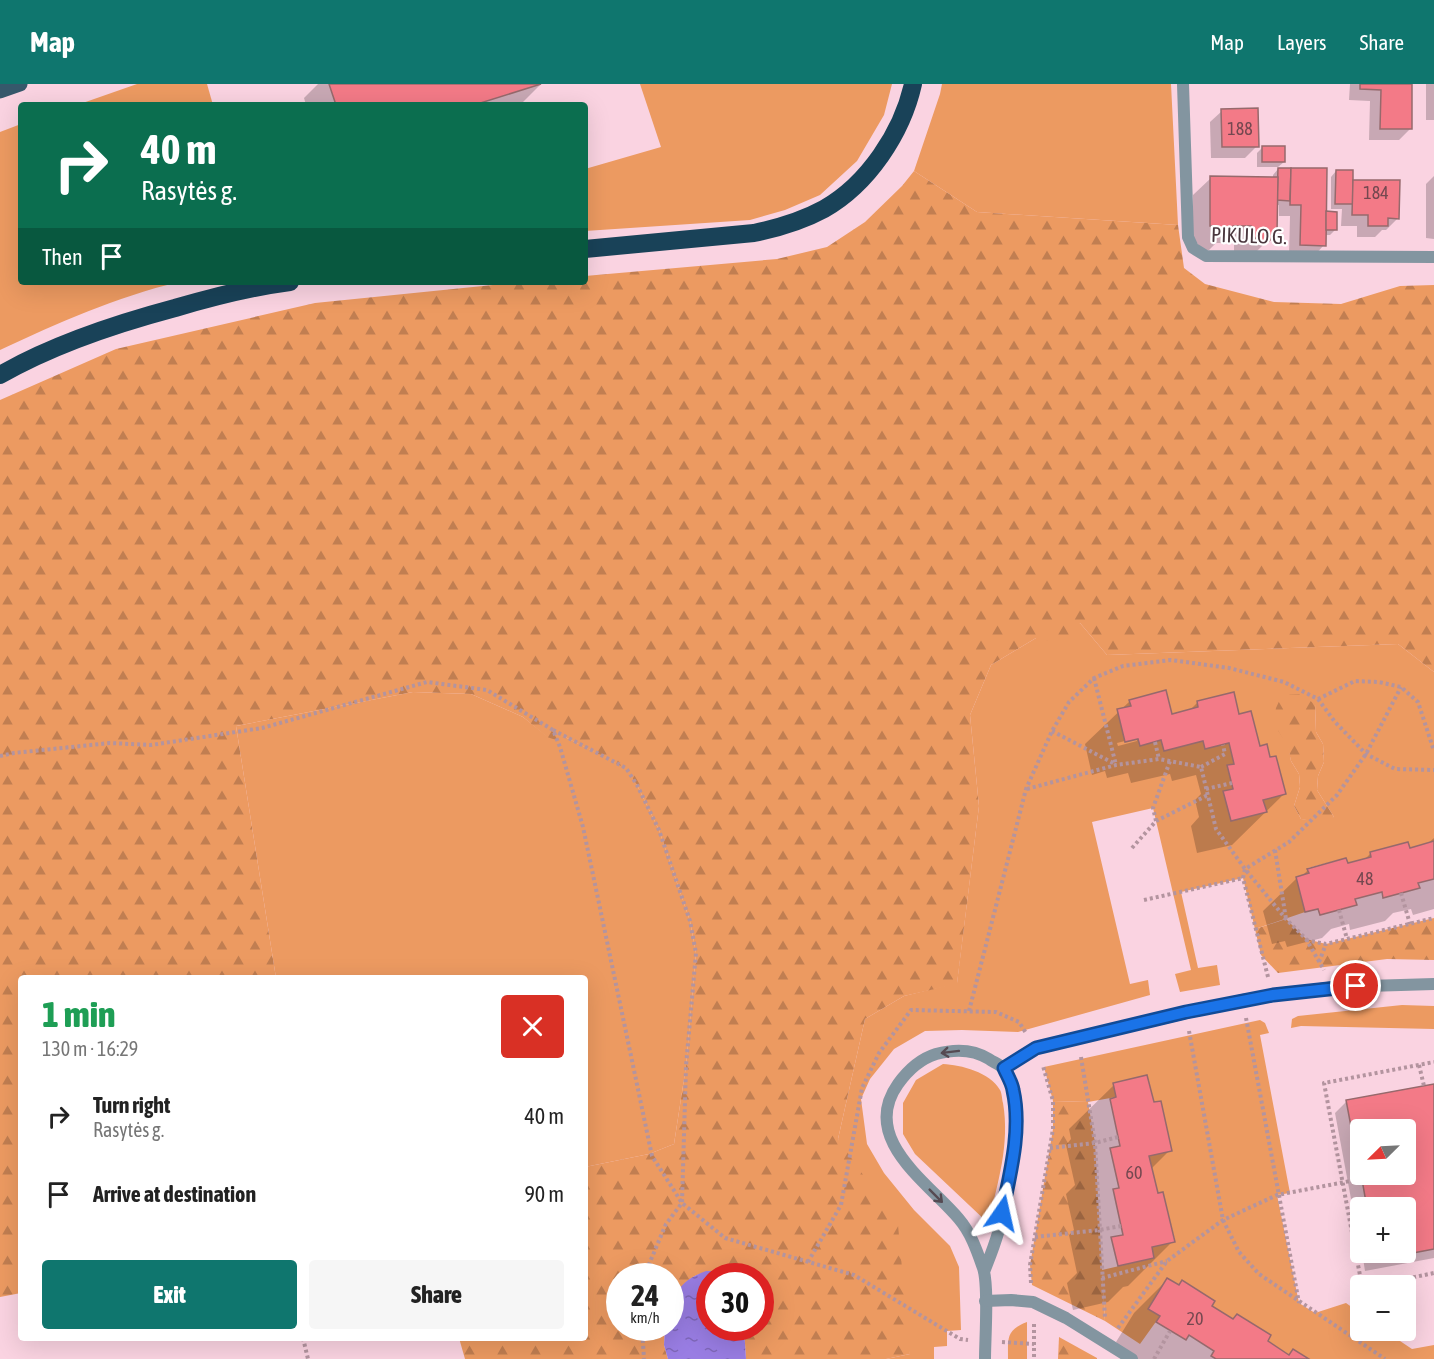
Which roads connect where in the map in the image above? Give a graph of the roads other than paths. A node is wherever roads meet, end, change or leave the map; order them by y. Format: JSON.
{"nodes":[{"id":1,"x":20,"y":84,"type":"edge"},
{"id":2,"x":913,"y":84,"type":"edge"},
{"id":3,"x":1183,"y":84,"type":"edge"},
{"id":4,"x":0,"y":91,"type":"edge"},
{"id":5,"x":588,"y":249,"type":"edge"},
{"id":6,"x":1434,"y":256,"type":"edge"},
{"id":7,"x":275,"y":285,"type":"edge"},
{"id":8,"x":0,"y":375,"type":"edge"},
{"id":9,"x":1434,"y":984,"type":"edge"},
{"id":10,"x":1004,"y":1068,"type":"junction"},
{"id":11,"x":984,"y":1272,"type":"junction"},
{"id":12,"x":985,"y":1301,"type":"junction"},
{"id":13,"x":985,"y":1359,"type":"edge"},
{"id":14,"x":1132,"y":1359,"type":"edge"}],
"edges":[{"from":1,"to":4,"type":"main road"},
{"from":2,"to":5,"type":"highway"},
{"from":3,"to":6,"type":"street","name":"PIKULO G."},
{"from":7,"to":8,"type":"highway"},
{"from":9,"to":10,"type":"street"},
{"from":10,"to":11,"type":"street"},
{"from":10,"to":11,"type":"street","one_way":true},
{"from":11,"to":12,"type":"street"},
{"from":12,"to":13,"type":"street"},
{"from":12,"to":14,"type":"street"}]}
